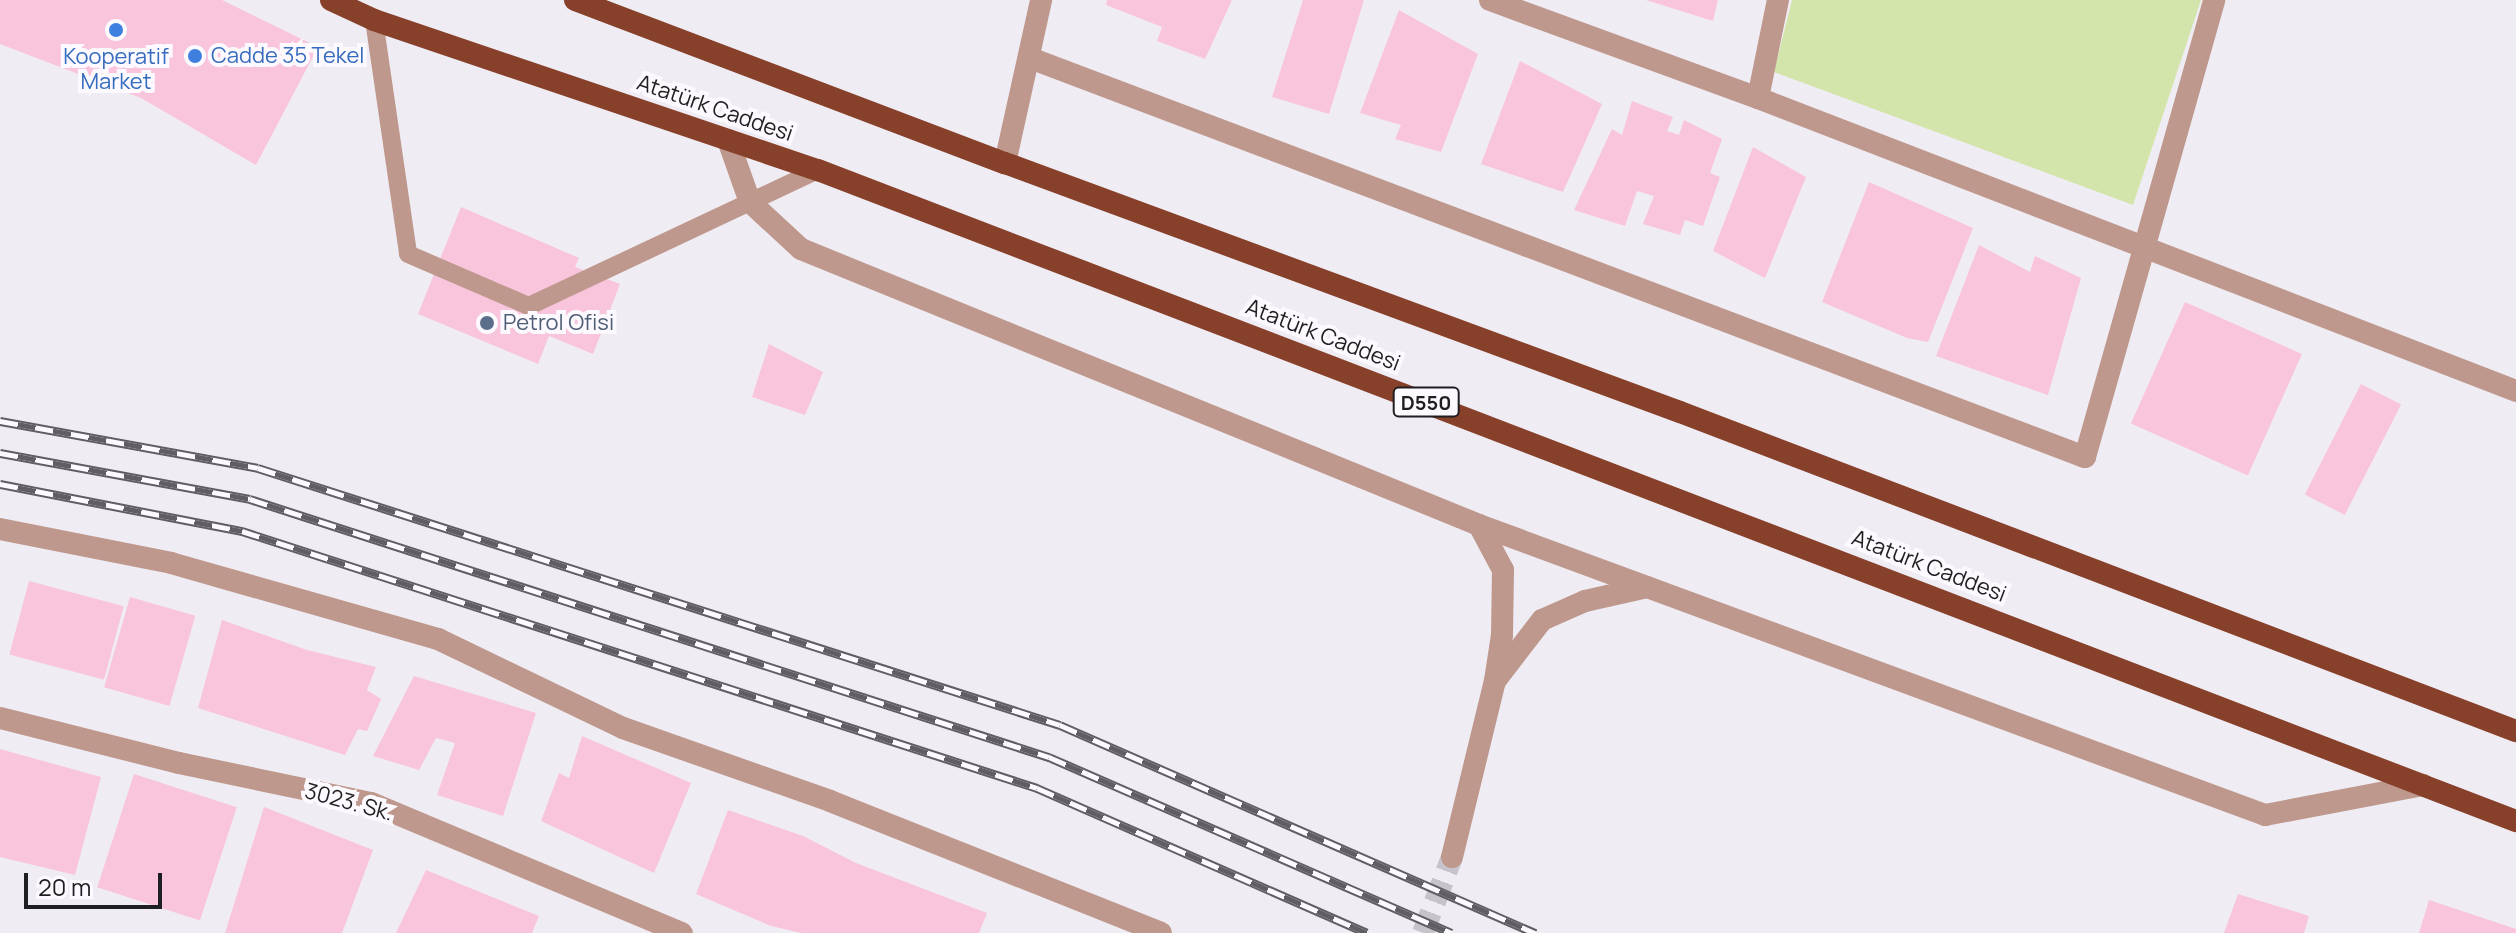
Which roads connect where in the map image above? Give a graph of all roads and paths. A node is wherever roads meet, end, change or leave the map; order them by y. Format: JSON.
{"nodes":[{"id":1,"x":331,"y":0,"type":"edge"},
{"id":2,"x":575,"y":0,"type":"edge"},
{"id":3,"x":1041,"y":0,"type":"edge"},
{"id":4,"x":1490,"y":0,"type":"edge"},
{"id":5,"x":1778,"y":0,"type":"edge"},
{"id":6,"x":2214,"y":0,"type":"edge"},
{"id":7,"x":374,"y":20,"type":"junction"},
{"id":8,"x":1030,"y":58,"type":"junction"},
{"id":9,"x":1758,"y":98,"type":"junction"},
{"id":10,"x":728,"y":140,"type":"junction"},
{"id":11,"x":1005,"y":163,"type":"junction"},
{"id":12,"x":818,"y":170,"type":"junction"},
{"id":13,"x":750,"y":202,"type":"junction"},
{"id":14,"x":2143,"y":245,"type":"junction"},
{"id":15,"x":2516,"y":391,"type":"edge"},
{"id":16,"x":1479,"y":525,"type":"junction"},
{"id":17,"x":0,"y":529,"type":"edge"},
{"id":18,"x":1647,"y":587,"type":"junction"},
{"id":19,"x":1495,"y":681,"type":"junction"},
{"id":20,"x":0,"y":718,"type":"edge"},
{"id":21,"x":2516,"y":731,"type":"edge"},
{"id":22,"x":2423,"y":785,"type":"junction"},
{"id":23,"x":2516,"y":821,"type":"edge"},
{"id":24,"x":1452,"y":857,"type":"tunnel mouth"},
{"id":25,"x":1157,"y":932,"type":"edge"},
{"id":26,"x":682,"y":933,"type":"edge"}],
"edges":[{"from":1,"to":7,"type":"highway","name":"Atatürk Caddesi","number":"D550"},
{"from":2,"to":11,"type":"highway"},
{"from":3,"to":8,"type":"street"},
{"from":4,"to":9,"type":"street"},
{"from":5,"to":9,"type":"street"},
{"from":6,"to":14,"type":"street"},
{"from":7,"to":10,"type":"highway","name":"Atatürk Caddesi","number":"D550"},
{"from":7,"to":13,"type":"lane"},
{"from":8,"to":11,"type":"street"},
{"from":8,"to":14,"type":"street"},
{"from":9,"to":14,"type":"street"},
{"from":10,"to":12,"type":"highway","name":"Atatürk Caddesi","number":"D550"},
{"from":10,"to":13,"type":"street"},
{"from":11,"to":21,"type":"highway"},
{"from":12,"to":13,"type":"lane"},
{"from":12,"to":22,"type":"highway","name":"Atatürk Caddesi","number":"D550"},
{"from":13,"to":16,"type":"street"},
{"from":14,"to":15,"type":"street"},
{"from":16,"to":18,"type":"street"},
{"from":16,"to":19,"type":"street"},
{"from":17,"to":25,"type":"street"},
{"from":18,"to":19,"type":"street"},
{"from":18,"to":22,"type":"street"},
{"from":19,"to":24,"type":"street"},
{"from":20,"to":26,"type":"street","name":"3023. Sk."},
{"from":22,"to":23,"type":"highway","name":"Atatürk Caddesi","number":"D550"}]}
